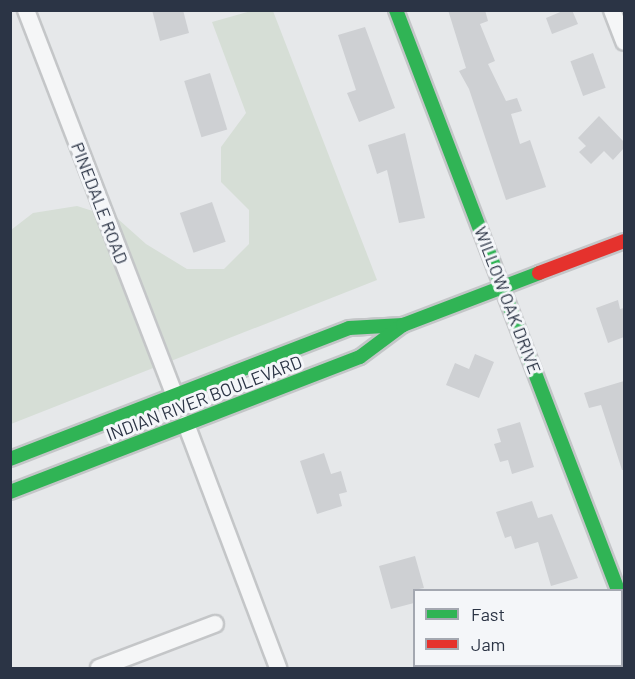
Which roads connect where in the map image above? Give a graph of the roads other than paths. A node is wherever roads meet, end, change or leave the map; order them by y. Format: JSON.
{"nodes":[{"id":1,"x":26,"y":10,"type":"edge"},
{"id":2,"x":396,"y":10,"type":"edge"},
{"id":3,"x":612,"y":10,"type":"edge"},
{"id":4,"x":624,"y":42,"type":"edge"},
{"id":5,"x":624,"y":241,"type":"edge"},
{"id":6,"x":504,"y":287,"type":"junction"},
{"id":7,"x":404,"y":325,"type":"junction"},
{"id":8,"x":176,"y":396,"type":"junction"},
{"id":9,"x":186,"y":424,"type":"junction"},
{"id":10,"x":10,"y":459,"type":"edge"},
{"id":11,"x":10,"y":492,"type":"edge"},
{"id":12,"x":617,"y":589,"type":"edge"},
{"id":13,"x":215,"y":624,"type":"dead end"},
{"id":14,"x":127,"y":664,"type":"edge"},
{"id":15,"x":99,"y":669,"type":"edge"},
{"id":16,"x":278,"y":669,"type":"edge"}],
"edges":[{"from":1,"to":8,"type":"street","name":"PINEDALE ROAD"},
{"from":2,"to":6,"type":"main road","name":"WILLOW OAK DRIVE"},
{"from":3,"to":4,"type":"street"},
{"from":5,"to":6,"type":"main road","name":"INDIAN RIVER BOULEVARD"},
{"from":6,"to":7,"type":"main road","name":"INDIAN RIVER BOULEVARD"},
{"from":6,"to":12,"type":"main road","name":"WILLOW OAK DRIVE"},
{"from":7,"to":8,"type":"main road","name":"INDIAN RIVER BOULEVARD"},
{"from":7,"to":9,"type":"main road","name":"INDIAN RIVER BOULEVARD"},
{"from":8,"to":10,"type":"main road","name":"INDIAN RIVER BOULEVARD"},
{"from":9,"to":11,"type":"main road","name":"INDIAN RIVER BOULEVARD"},
{"from":9,"to":16,"type":"street"},
{"from":13,"to":14,"type":"street"},
{"from":14,"to":15,"type":"street"}]}
